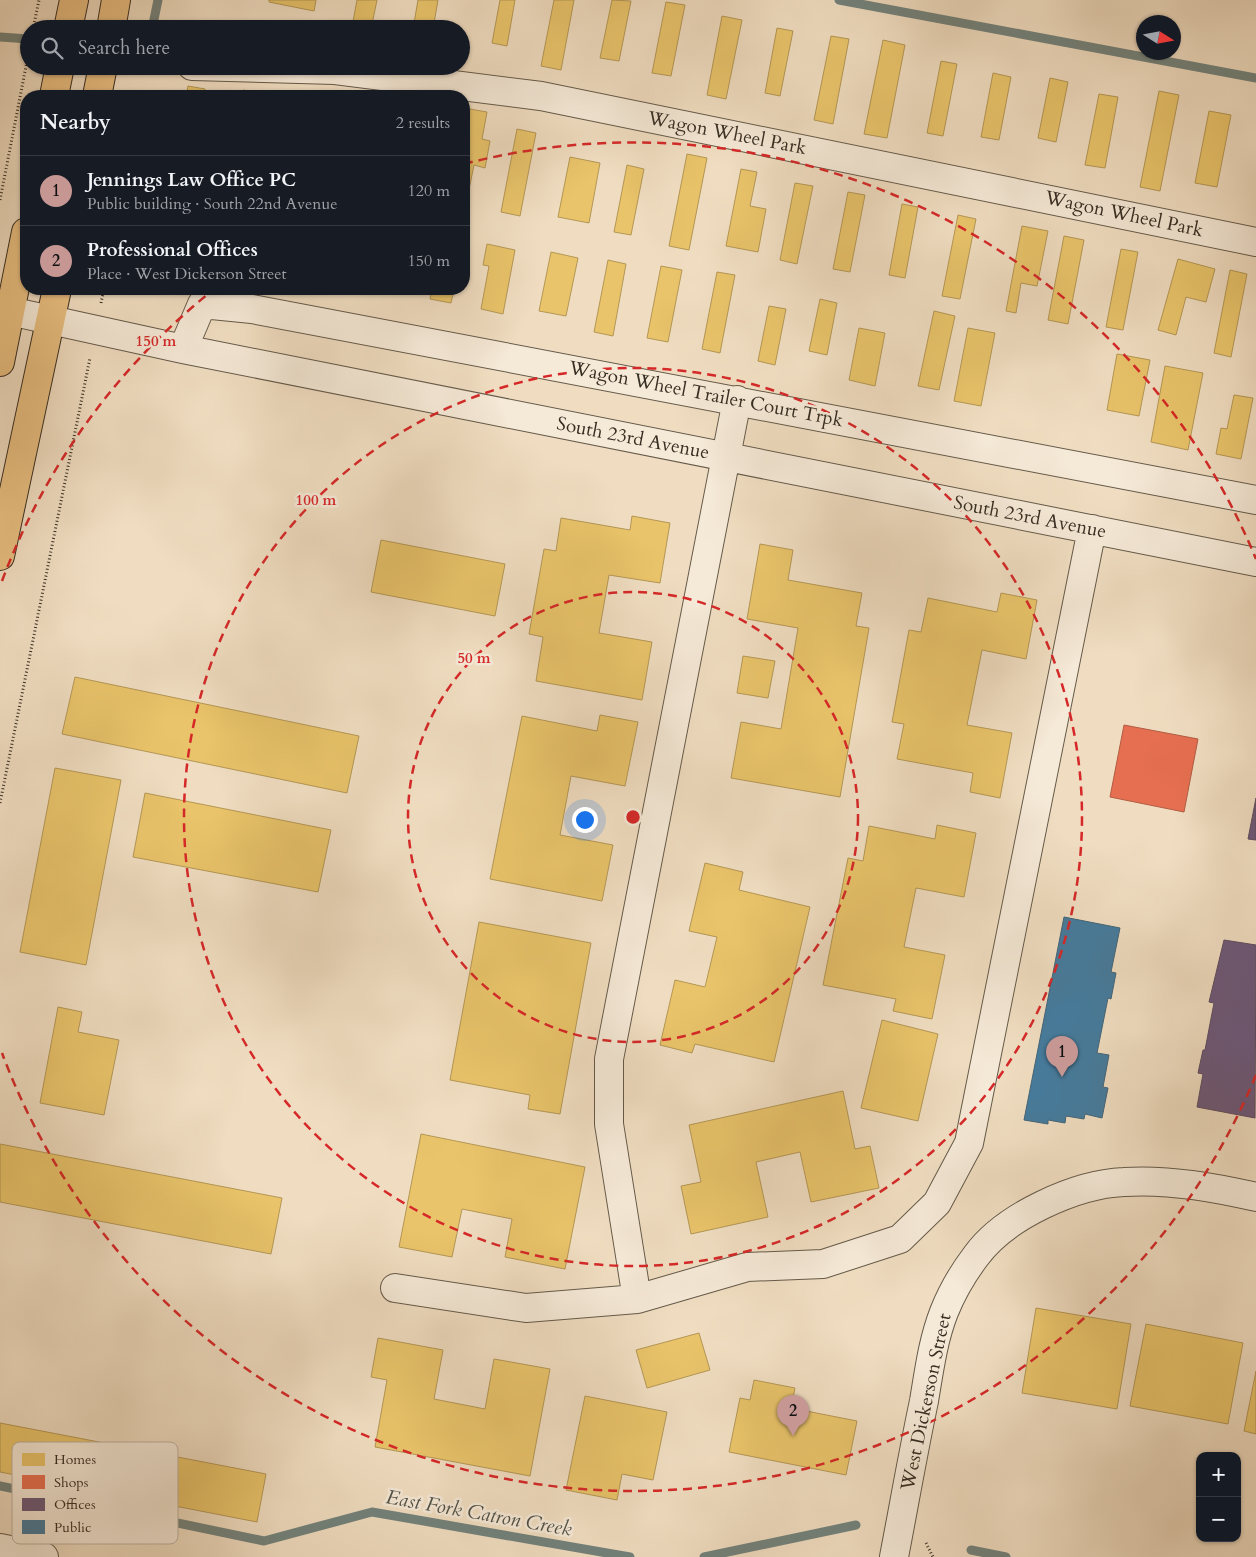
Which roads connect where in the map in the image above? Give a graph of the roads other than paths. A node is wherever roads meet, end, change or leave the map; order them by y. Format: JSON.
{"nodes":[{"id":1,"x":74,"y":0,"type":"edge"},
{"id":2,"x":116,"y":0,"type":"edge"},
{"id":3,"x":70,"y":20,"type":"edge"},
{"id":4,"x":113,"y":20,"type":"edge"},
{"id":5,"x":58,"y":75,"type":"edge"},
{"id":6,"x":101,"y":75,"type":"edge"},
{"id":7,"x":375,"y":75,"type":"edge"},
{"id":8,"x":55,"y":90,"type":"edge"},
{"id":9,"x":98,"y":90,"type":"edge"},
{"id":10,"x":1256,"y":242,"type":"edge"},
{"id":11,"x":20,"y":254,"type":"edge"},
{"id":12,"x":56,"y":295,"type":"edge"},
{"id":13,"x":5,"y":310,"type":"edge"},
{"id":14,"x":51,"y":320,"type":"junction"},
{"id":15,"x":182,"y":349,"type":"junction"},
{"id":16,"x":0,"y":362,"type":"edge"},
{"id":17,"x":737,"y":400,"type":"junction"},
{"id":18,"x":726,"y":456,"type":"junction"},
{"id":19,"x":1256,"y":500,"type":"edge"},
{"id":20,"x":1092,"y":529,"type":"junction"},
{"id":21,"x":0,"y":556,"type":"edge"},
{"id":22,"x":1256,"y":562,"type":"edge"},
{"id":23,"x":1256,"y":1197,"type":"edge"},
{"id":24,"x":395,"y":1288,"type":"dead end"},
{"id":25,"x":637,"y":1299,"type":"junction"},
{"id":26,"x":0,"y":1548,"type":"edge"},
{"id":27,"x":44,"y":1557,"type":"edge"},
{"id":28,"x":894,"y":1557,"type":"edge"}],
"edges":[{"from":1,"to":3,"type":"main road"},
{"from":2,"to":4,"type":"main road"},
{"from":5,"to":8,"type":"main road"},
{"from":6,"to":9,"type":"main road"},
{"from":7,"to":10,"type":"street","name":"Wagon Wheel Park"},
{"from":11,"to":13,"type":"main road"},
{"from":12,"to":14,"type":"main road"},
{"from":13,"to":14,"type":"street","name":"South 23rd Avenue"},
{"from":13,"to":16,"type":"main road"},
{"from":14,"to":15,"type":"street","name":"South 23rd Avenue"},
{"from":14,"to":21,"type":"main road"},
{"from":15,"to":17,"type":"street","name":"Wagon Wheel Trailer Court Trpk"},
{"from":15,"to":18,"type":"street","name":"South 23rd Avenue"},
{"from":17,"to":18,"type":"street"},
{"from":17,"to":19,"type":"street","name":"Wagon Wheel Trailer Court Trpk"},
{"from":18,"to":20,"type":"street","name":"South 23rd Avenue"},
{"from":18,"to":25,"type":"street"},
{"from":20,"to":22,"type":"street","name":"South 23rd Avenue"},
{"from":20,"to":25,"type":"street"},
{"from":23,"to":28,"type":"street","name":"West Dickerson Street"},
{"from":24,"to":25,"type":"street"},
{"from":26,"to":27,"type":"street"}]}
